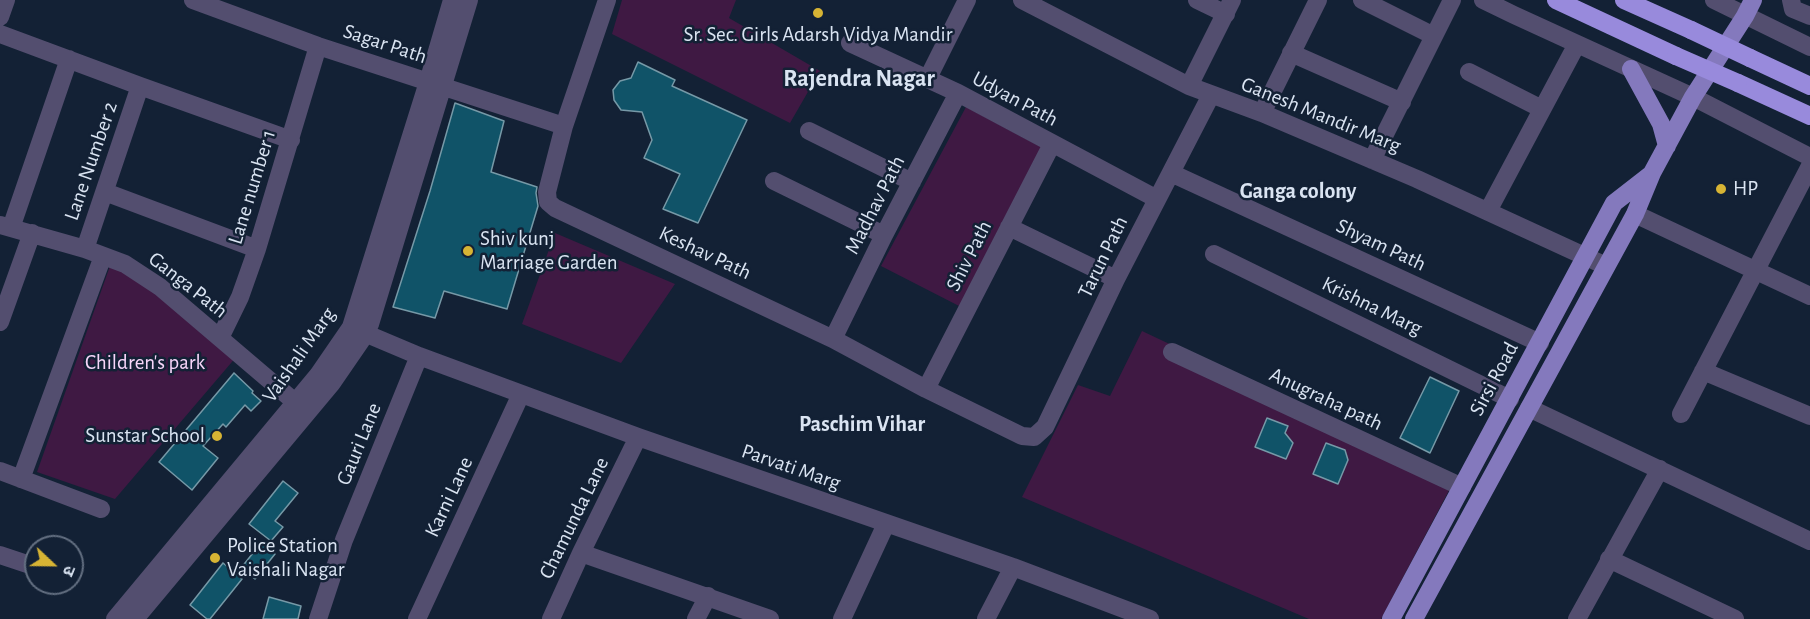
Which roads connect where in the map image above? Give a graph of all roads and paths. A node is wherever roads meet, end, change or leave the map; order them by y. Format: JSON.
{"nodes":[{"id":1,"x":6,"y":0,"type":"edge"},
{"id":2,"x":193,"y":0,"type":"edge"},
{"id":3,"x":452,"y":0,"type":"edge"},
{"id":4,"x":469,"y":0,"type":"edge"},
{"id":5,"x":607,"y":0,"type":"edge"},
{"id":6,"x":967,"y":0,"type":"edge"},
{"id":7,"x":1022,"y":0,"type":"edge"},
{"id":8,"x":1197,"y":0,"type":"edge"},
{"id":9,"x":1318,"y":0,"type":"edge"},
{"id":10,"x":1362,"y":0,"type":"edge"},
{"id":11,"x":1452,"y":0,"type":"edge"},
{"id":12,"x":1483,"y":0,"type":"edge"},
{"id":13,"x":1556,"y":0,"type":"edge"},
{"id":14,"x":1624,"y":0,"type":"edge"},
{"id":15,"x":1714,"y":0,"type":"edge"},
{"id":16,"x":1791,"y":0,"type":"edge"},
{"id":17,"x":1229,"y":7,"type":"edge"},
{"id":18,"x":1749,"y":8,"type":"edge"},
{"id":19,"x":1810,"y":16,"type":"edge"},
{"id":20,"x":0,"y":17,"type":"edge"},
{"id":21,"x":0,"y":34,"type":"edge"},
{"id":22,"x":1434,"y":36,"type":"junction"},
{"id":23,"x":850,"y":43,"type":"dead end"},
{"id":24,"x":1576,"y":44,"type":"junction"},
{"id":25,"x":318,"y":46,"type":"junction"},
{"id":26,"x":1810,"y":47,"type":"edge"},
{"id":27,"x":1291,"y":53,"type":"junction"},
{"id":28,"x":69,"y":59,"type":"junction"},
{"id":29,"x":1631,"y":69,"type":"junction"},
{"id":30,"x":1469,"y":72,"type":"dead end"},
{"id":31,"x":928,"y":78,"type":"junction"},
{"id":32,"x":436,"y":84,"type":"junction"},
{"id":33,"x":140,"y":86,"type":"junction"},
{"id":34,"x":1190,"y":86,"type":"junction"},
{"id":35,"x":1810,"y":86,"type":"edge"},
{"id":36,"x":958,"y":93,"type":"junction"},
{"id":37,"x":1211,"y":95,"type":"junction"},
{"id":38,"x":1693,"y":97,"type":"junction"},
{"id":39,"x":1402,"y":102,"type":"junction"},
{"id":40,"x":1542,"y":109,"type":"junction"},
{"id":41,"x":1262,"y":113,"type":"junction"},
{"id":42,"x":1810,"y":116,"type":"edge"},
{"id":43,"x":564,"y":126,"type":"junction"},
{"id":44,"x":809,"y":130,"type":"dead end"},
{"id":45,"x":291,"y":140,"type":"junction"},
{"id":46,"x":1052,"y":144,"type":"junction"},
{"id":47,"x":1667,"y":146,"type":"junction"},
{"id":48,"x":1810,"y":157,"type":"edge"},
{"id":49,"x":1372,"y":160,"type":"junction"},
{"id":50,"x":1810,"y":166,"type":"edge"},
{"id":51,"x":1171,"y":173,"type":"junction"},
{"id":52,"x":1652,"y":173,"type":"junction"},
{"id":53,"x":774,"y":181,"type":"dead end"},
{"id":54,"x":912,"y":182,"type":"junction"},
{"id":55,"x":105,"y":192,"type":"junction"},
{"id":56,"x":1157,"y":199,"type":"junction"},
{"id":57,"x":1488,"y":211,"type":"junction"},
{"id":58,"x":1635,"y":214,"type":"junction"},
{"id":59,"x":5,"y":226,"type":"edge"},
{"id":60,"x":1009,"y":227,"type":"junction"},
{"id":61,"x":32,"y":233,"type":"junction"},
{"id":62,"x":884,"y":235,"type":"junction"},
{"id":63,"x":85,"y":249,"type":"junction"},
{"id":64,"x":257,"y":249,"type":"junction"},
{"id":65,"x":1214,"y":254,"type":"dead end"},
{"id":66,"x":104,"y":256,"type":"junction"},
{"id":67,"x":1586,"y":258,"type":"junction"},
{"id":68,"x":1606,"y":266,"type":"junction"},
{"id":69,"x":1755,"y":270,"type":"junction"},
{"id":70,"x":1116,"y":279,"type":"junction"},
{"id":71,"x":1810,"y":296,"type":"edge"},
{"id":72,"x":0,"y":322,"type":"edge"},
{"id":73,"x":358,"y":331,"type":"junction"},
{"id":74,"x":220,"y":338,"type":"junction"},
{"id":75,"x":833,"y":339,"type":"junction"},
{"id":76,"x":1540,"y":343,"type":"junction"},
{"id":77,"x":1172,"y":352,"type":"dead end"},
{"id":78,"x":419,"y":356,"type":"junction"},
{"id":79,"x":1703,"y":371,"type":"junction"},
{"id":80,"x":926,"y":389,"type":"junction"},
{"id":81,"x":521,"y":394,"type":"junction"},
{"id":82,"x":1510,"y":399,"type":"junction"},
{"id":83,"x":295,"y":402,"type":"junction"},
{"id":84,"x":1529,"y":408,"type":"junction"},
{"id":85,"x":1681,"y":414,"type":"dead end"},
{"id":86,"x":1810,"y":416,"type":"edge"},
{"id":87,"x":638,"y":437,"type":"junction"},
{"id":88,"x":1034,"y":437,"type":"joint"},
{"id":89,"x":1660,"y":469,"type":"junction"},
{"id":90,"x":0,"y":471,"type":"edge"},
{"id":91,"x":21,"y":479,"type":"junction"},
{"id":92,"x":1462,"y":487,"type":"junction"},
{"id":93,"x":102,"y":508,"type":"dead end"},
{"id":94,"x":886,"y":524,"type":"junction"},
{"id":95,"x":1810,"y":541,"type":"edge"},
{"id":96,"x":581,"y":553,"type":"junction"},
{"id":97,"x":0,"y":555,"type":"edge"},
{"id":98,"x":1609,"y":559,"type":"junction"},
{"id":99,"x":24,"y":563,"type":"edge"},
{"id":100,"x":1013,"y":567,"type":"junction"},
{"id":101,"x":155,"y":582,"type":"junction"},
{"id":102,"x":708,"y":596,"type":"junction"},
{"id":103,"x":115,"y":619,"type":"edge"},
{"id":104,"x":135,"y":619,"type":"edge"},
{"id":105,"x":318,"y":619,"type":"edge"},
{"id":106,"x":417,"y":619,"type":"edge"},
{"id":107,"x":551,"y":619,"type":"edge"},
{"id":108,"x":696,"y":619,"type":"edge"},
{"id":109,"x":770,"y":619,"type":"edge"},
{"id":110,"x":842,"y":619,"type":"edge"},
{"id":111,"x":986,"y":619,"type":"edge"},
{"id":112,"x":1150,"y":619,"type":"edge"},
{"id":113,"x":1391,"y":619,"type":"edge"},
{"id":114,"x":1414,"y":619,"type":"edge"},
{"id":115,"x":1577,"y":619,"type":"edge"},
{"id":116,"x":1735,"y":619,"type":"edge"}],
"edges":[{"from":1,"to":20,"type":"street"},
{"from":2,"to":25,"type":"street","name":"Sagar Path"},
{"from":3,"to":32,"type":"street","name":"Vaishali Marg"},
{"from":4,"to":32,"type":"street","name":"Vaishali Marg"},
{"from":5,"to":43,"type":"street","name":"Keshav Path"},
{"from":6,"to":31,"type":"street"},
{"from":7,"to":34,"type":"street","name":"Ganesh Mandir Marg"},
{"from":8,"to":17,"type":"street"},
{"from":9,"to":27,"type":"street"},
{"from":10,"to":22,"type":"street"},
{"from":11,"to":22,"type":"street"},
{"from":12,"to":24,"type":"street"},
{"from":13,"to":42,"type":"highway","bridge":true},
{"from":14,"to":35,"type":"highway","bridge":true},
{"from":15,"to":18,"type":"street"},
{"from":16,"to":19,"type":"street"},
{"from":17,"to":34,"type":"street"},
{"from":18,"to":26,"type":"street"},
{"from":18,"to":38,"type":"main road","name":"Sirsi Road"},
{"from":21,"to":28,"type":"street"},
{"from":22,"to":39,"type":"street"},
{"from":23,"to":31,"type":"street","name":"Udyan Path"},
{"from":24,"to":29,"type":"street"},
{"from":24,"to":40,"type":"street"},
{"from":25,"to":32,"type":"street","name":"Sagar Path"},
{"from":25,"to":45,"type":"street","name":"Lane number 1"},
{"from":27,"to":39,"type":"street"},
{"from":27,"to":41,"type":"street"},
{"from":28,"to":33,"type":"street"},
{"from":28,"to":59,"type":"street"},
{"from":29,"to":38,"type":"street"},
{"from":29,"to":47,"type":"main road"},
{"from":30,"to":40,"type":"street"},
{"from":31,"to":36,"type":"street","name":"Udyan Path"},
{"from":32,"to":43,"type":"street","name":"Sagar Path"},
{"from":32,"to":73,"type":"street","name":"Vaishali Marg"},
{"from":33,"to":45,"type":"street"},
{"from":33,"to":55,"type":"street","name":"Lane Number 2"},
{"from":34,"to":37,"type":"street","name":"Ganesh Mandir Marg"},
{"from":36,"to":46,"type":"street","name":"Udyan Path"},
{"from":36,"to":54,"type":"street","name":"Madhav Path"},
{"from":37,"to":41,"type":"street","name":"Ganesh Mandir Marg"},
{"from":37,"to":51,"type":"street","name":"Tarun Path"},
{"from":38,"to":47,"type":"main road","name":"Sirsi Road"},
{"from":38,"to":48,"type":"street"},
{"from":39,"to":49,"type":"street"},
{"from":40,"to":57,"type":"street"},
{"from":41,"to":49,"type":"street","name":"Ganesh Mandir Marg"},
{"from":43,"to":75,"type":"street","name":"Keshav Path"},
{"from":44,"to":54,"type":"street"},
{"from":45,"to":64,"type":"street","name":"Lane number 1"},
{"from":46,"to":56,"type":"street","name":"Udyan Path"},
{"from":46,"to":60,"type":"street","name":"Shiv Path"},
{"from":47,"to":52,"type":"main road","name":"Sirsi Road"},
{"from":49,"to":57,"type":"street","name":"Ganesh Mandir Marg"},
{"from":50,"to":69,"type":"street"},
{"from":51,"to":56,"type":"street","name":"Tarun Path"},
{"from":51,"to":76,"type":"street","name":"Shyam Path"},
{"from":52,"to":58,"type":"main road","name":"Sirsi Road"},
{"from":52,"to":67,"type":"main road","name":"Sirsi Road"},
{"from":53,"to":62,"type":"street"},
{"from":54,"to":62,"type":"street","name":"Madhav Path"},
{"from":55,"to":63,"type":"street","name":"Lane Number 2"},
{"from":55,"to":64,"type":"street"},
{"from":56,"to":70,"type":"street","name":"Tarun Path"},
{"from":57,"to":67,"type":"street","name":"Ganesh Mandir Marg"},
{"from":58,"to":68,"type":"main road","name":"Sirsi Road"},
{"from":58,"to":69,"type":"street"},
{"from":59,"to":61,"type":"street","name":"Ganga Path"},
{"from":60,"to":70,"type":"street"},
{"from":60,"to":80,"type":"street","name":"Shiv Path"},
{"from":61,"to":63,"type":"street","name":"Ganga Path"},
{"from":61,"to":72,"type":"street"},
{"from":62,"to":75,"type":"street","name":"Madhav Path"},
{"from":63,"to":66,"type":"street","name":"Ganga Path"},
{"from":64,"to":74,"type":"street","name":"Lane number 1"},
{"from":65,"to":82,"type":"street","name":"Krishna Marg"},
{"from":66,"to":74,"type":"street","name":"Ganga Path"},
{"from":66,"to":91,"type":"street"},
{"from":67,"to":68,"type":"street","name":"Ganesh Mandir Marg"},
{"from":67,"to":76,"type":"main road","name":"Sirsi Road"},
{"from":68,"to":84,"type":"main road","name":"Sirsi Road"},
{"from":69,"to":71,"type":"street"},
{"from":69,"to":79,"type":"street"},
{"from":70,"to":88,"type":"street","name":"Tarun Path"},
{"from":73,"to":78,"type":"street"},
{"from":73,"to":83,"type":"street","name":"Vaishali Marg"},
{"from":73,"to":101,"type":"street","name":"Vaishali Marg"},
{"from":74,"to":83,"type":"street","name":"Ganga Path"},
{"from":75,"to":80,"type":"street","name":"Keshav Path"},
{"from":76,"to":82,"type":"main road","name":"Sirsi Road"},
{"from":77,"to":92,"type":"street","name":"Anugraha path"},
{"from":78,"to":81,"type":"street","name":"Parvati Marg"},
{"from":78,"to":105,"type":"street","name":"Gauri Lane"},
{"from":79,"to":85,"type":"street"},
{"from":79,"to":86,"type":"street"},
{"from":80,"to":88,"type":"street","name":"Keshav Path"},
{"from":81,"to":87,"type":"street","name":"Parvati Marg"},
{"from":81,"to":106,"type":"street","name":"Karni Lane"},
{"from":82,"to":92,"type":"main road","name":"Sirsi Road"},
{"from":83,"to":101,"type":"street","name":"Vaishali Marg"},
{"from":84,"to":89,"type":"street"},
{"from":84,"to":114,"type":"main road","name":"Sirsi Road"},
{"from":87,"to":94,"type":"street","name":"Parvati Marg"},
{"from":87,"to":96,"type":"street","name":"Chamunda Lane"},
{"from":89,"to":95,"type":"street"},
{"from":89,"to":98,"type":"street"},
{"from":90,"to":91,"type":"street"},
{"from":91,"to":93,"type":"street"},
{"from":92,"to":113,"type":"main road","name":"Sirsi Road"},
{"from":94,"to":100,"type":"street","name":"Parvati Marg"},
{"from":94,"to":110,"type":"street"},
{"from":96,"to":102,"type":"street"},
{"from":96,"to":107,"type":"street","name":"Chamunda Lane"},
{"from":97,"to":99,"type":"street"},
{"from":98,"to":115,"type":"street"},
{"from":98,"to":116,"type":"street"},
{"from":100,"to":111,"type":"street"},
{"from":100,"to":112,"type":"street","name":"Parvati Marg"},
{"from":101,"to":103,"type":"street","name":"Vaishali Marg"},
{"from":101,"to":104,"type":"street","name":"Vaishali Marg"},
{"from":102,"to":108,"type":"street"},
{"from":102,"to":109,"type":"street"}]}
